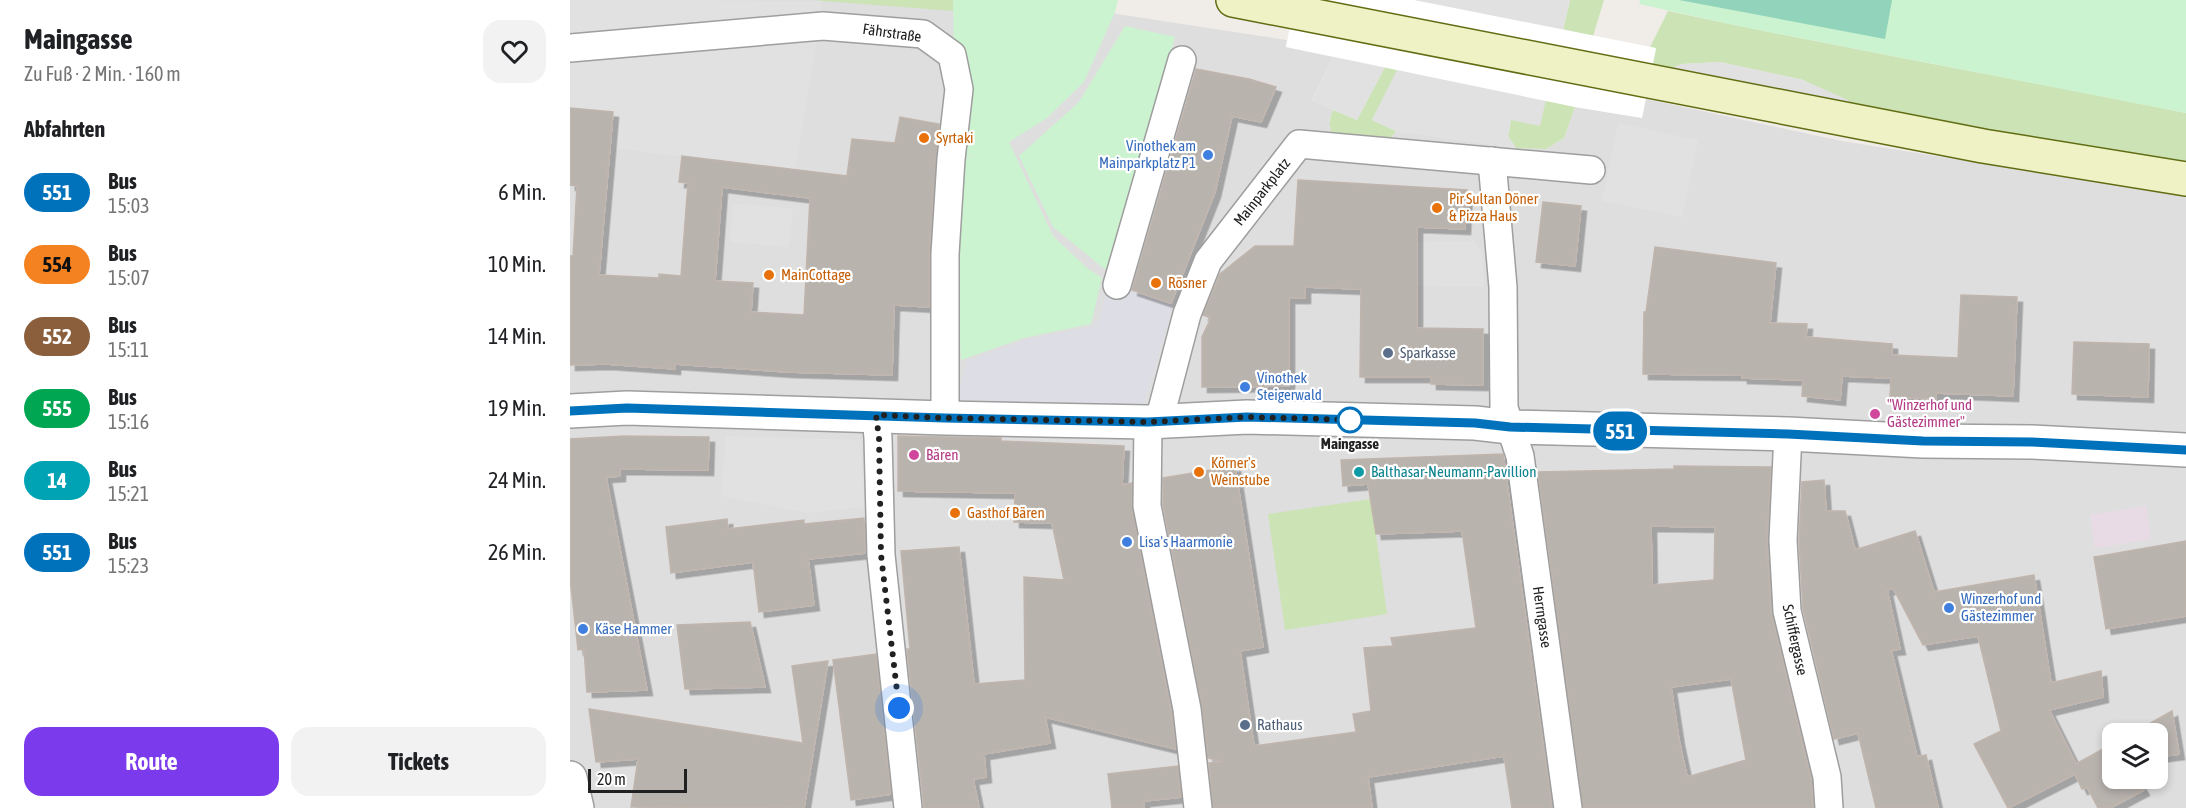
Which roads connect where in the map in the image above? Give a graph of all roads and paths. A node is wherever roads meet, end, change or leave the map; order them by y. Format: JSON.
{"nodes":[{"id":1,"x":1233,"y":0,"type":"edge"},
{"id":2,"x":570,"y":48,"type":"edge"},
{"id":3,"x":1182,"y":60,"type":"dead end"},
{"id":4,"x":1492,"y":161,"type":"junction"},
{"id":5,"x":1591,"y":170,"type":"dead end"},
{"id":6,"x":2186,"y":179,"type":"edge"},
{"id":7,"x":1117,"y":285,"type":"dead end"},
{"id":8,"x":570,"y":411,"type":"edge"},
{"id":9,"x":876,"y":415,"type":"junction"},
{"id":10,"x":945,"y":418,"type":"junction"},
{"id":11,"x":1154,"y":422,"type":"junction"},
{"id":12,"x":1510,"y":427,"type":"junction"},
{"id":13,"x":1788,"y":434,"type":"junction"},
{"id":14,"x":2186,"y":450,"type":"edge"},
{"id":15,"x":570,"y":778,"type":"edge"},
{"id":16,"x":577,"y":808,"type":"edge"},
{"id":17,"x":908,"y":808,"type":"edge"},
{"id":18,"x":1198,"y":808,"type":"edge"},
{"id":19,"x":1568,"y":808,"type":"edge"},
{"id":20,"x":1829,"y":808,"type":"edge"}],
"edges":[{"from":1,"to":6,"type":"main road"},
{"from":2,"to":10,"type":"street","name":"Fährstraße"},
{"from":3,"to":7,"type":"street"},
{"from":4,"to":5,"type":"street","name":"Mainparkplatz"},
{"from":4,"to":11,"type":"street","name":"Mainparkplatz"},
{"from":4,"to":12,"type":"street"},
{"from":8,"to":9,"type":"street"},
{"from":9,"to":10,"type":"street"},
{"from":9,"to":17,"type":"street"},
{"from":10,"to":11,"type":"street"},
{"from":11,"to":12,"type":"street"},
{"from":11,"to":18,"type":"street"},
{"from":12,"to":13,"type":"street"},
{"from":12,"to":19,"type":"street","name":"Herrngasse"},
{"from":13,"to":14,"type":"street"},
{"from":13,"to":20,"type":"street","name":"Schiffergasse"},
{"from":15,"to":16,"type":"street"}]}
